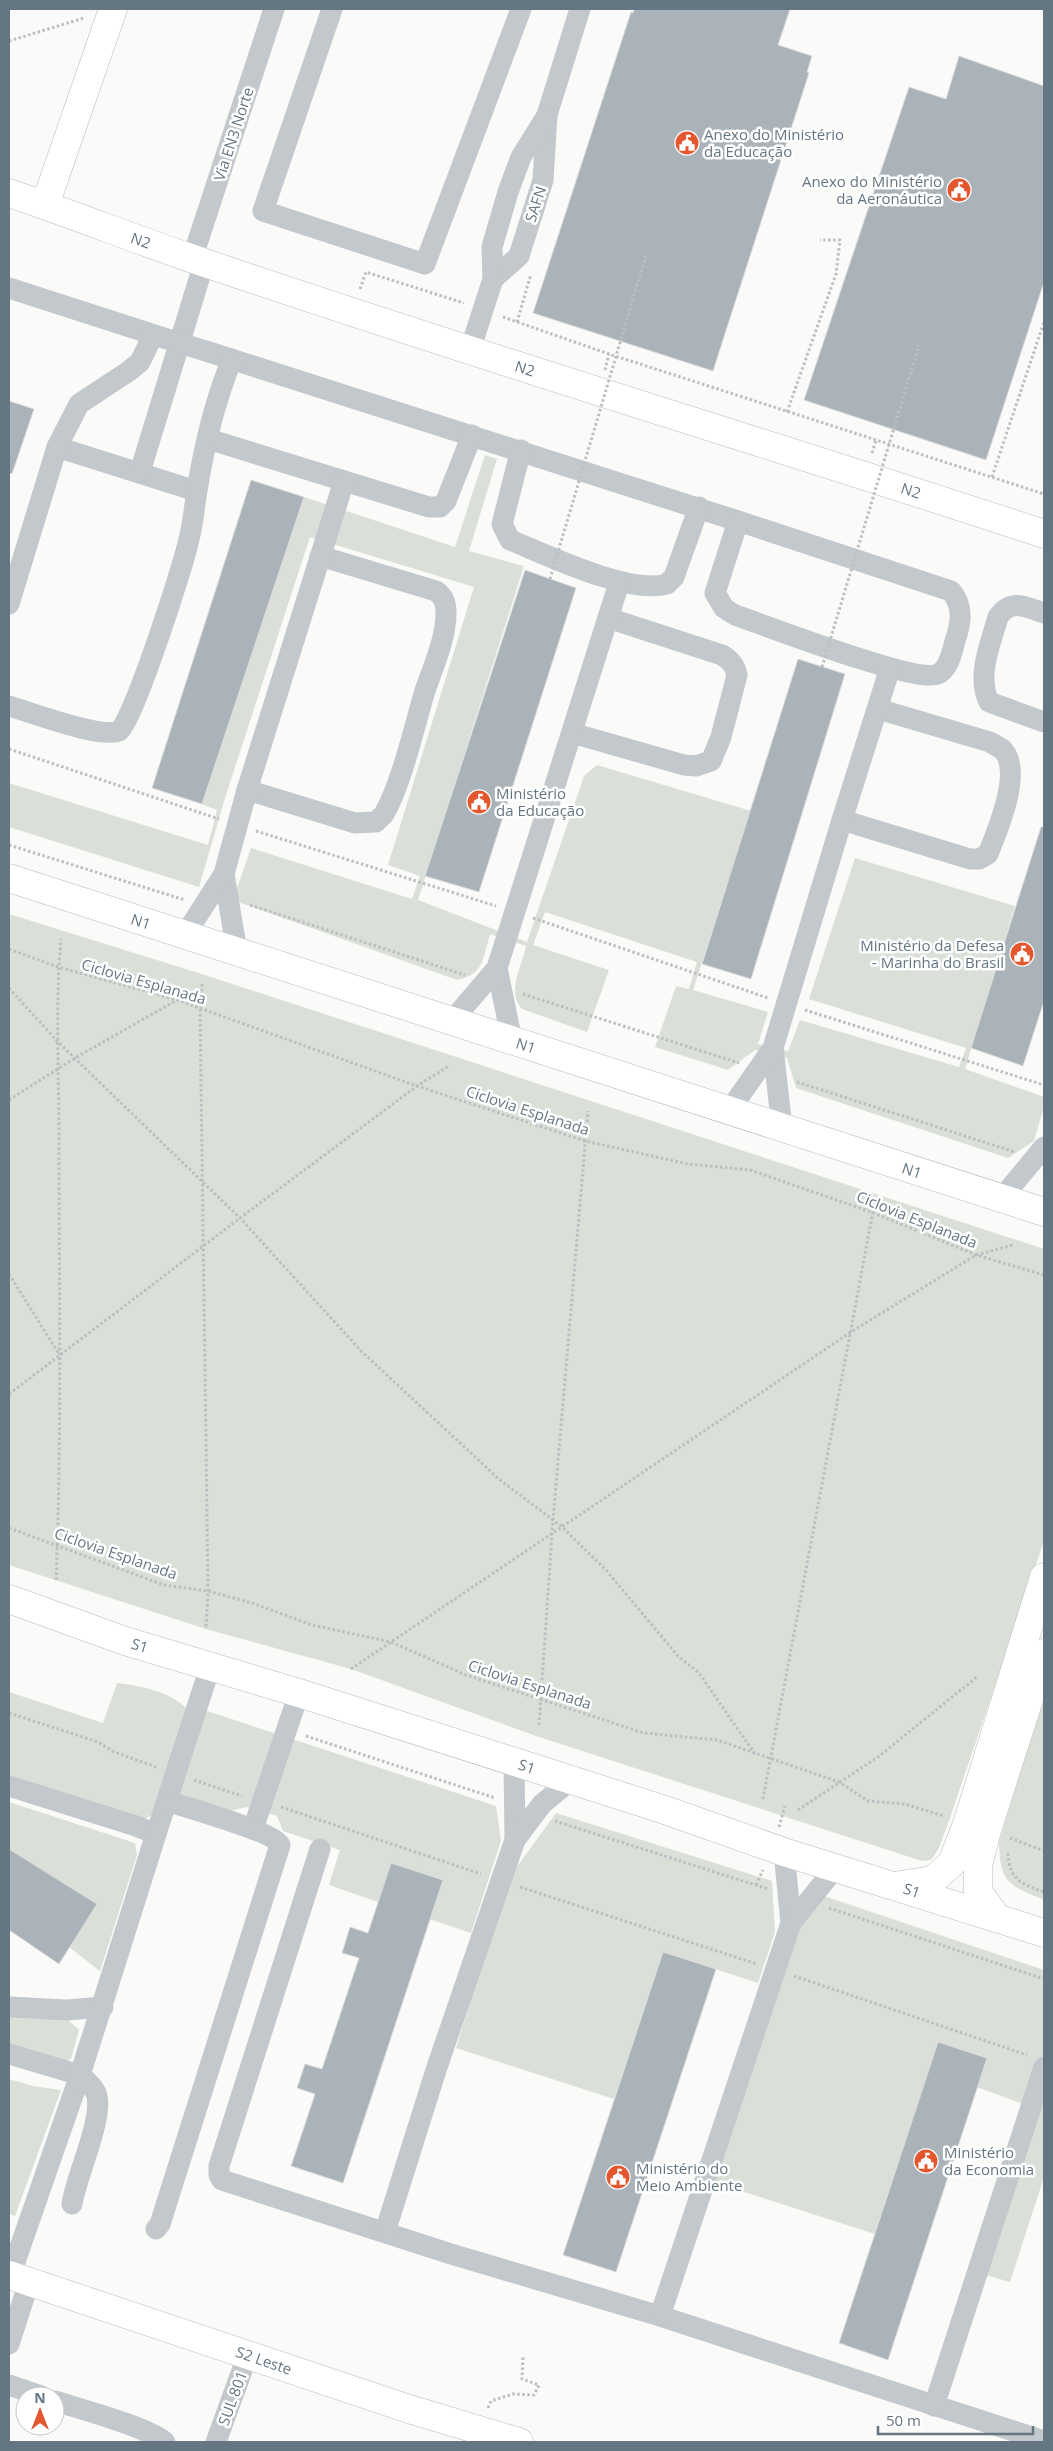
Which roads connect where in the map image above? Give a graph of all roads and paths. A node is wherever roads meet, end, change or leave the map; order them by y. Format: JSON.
{"nodes":[{"id":1,"x":274,"y":9,"type":"edge"},
{"id":2,"x":332,"y":9,"type":"edge"},
{"id":3,"x":521,"y":9,"type":"edge"},
{"id":4,"x":580,"y":9,"type":"edge"},
{"id":5,"x":103,"y":12,"type":"edge"},
{"id":6,"x":9,"y":42,"type":"edge"},
{"id":7,"x":547,"y":115,"type":"junction"},
{"id":8,"x":521,"y":156,"type":"junction"},
{"id":9,"x":545,"y":164,"type":"junction"},
{"id":10,"x":9,"y":193,"type":"edge"},
{"id":11,"x":45,"y":205,"type":"junction"},
{"id":12,"x":820,"y":240,"type":"dead end"},
{"id":13,"x":492,"y":246,"type":"junction"},
{"id":14,"x":646,"y":255,"type":"dead end"},
{"id":15,"x":519,"y":256,"type":"junction"},
{"id":16,"x":198,"y":261,"type":"junction"},
{"id":17,"x":493,"y":279,"type":"junction"},
{"id":18,"x":9,"y":288,"type":"edge"},
{"id":19,"x":483,"y":310,"type":"junction"},
{"id":20,"x":352,"y":311,"type":"junction"},
{"id":21,"x":1044,"y":322,"type":"edge"},
{"id":22,"x":158,"y":337,"type":"junction"},
{"id":23,"x":919,"y":346,"type":"dead end"},
{"id":24,"x":470,"y":350,"type":"junction"},
{"id":25,"x":232,"y":359,"type":"junction"},
{"id":26,"x":787,"y":412,"type":"junction"},
{"id":27,"x":472,"y":435,"type":"junction"},
{"id":28,"x":208,"y":439,"type":"junction"},
{"id":29,"x":57,"y":447,"type":"junction"},
{"id":30,"x":521,"y":450,"type":"junction"},
{"id":31,"x":140,"y":472,"type":"junction"},
{"id":32,"x":992,"y":476,"type":"junction"},
{"id":33,"x":344,"y":481,"type":"junction"},
{"id":34,"x":196,"y":491,"type":"junction"},
{"id":35,"x":1044,"y":494,"type":"edge"},
{"id":36,"x":699,"y":507,"type":"junction"},
{"id":37,"x":738,"y":521,"type":"junction"},
{"id":38,"x":1044,"y":534,"type":"edge"},
{"id":39,"x":320,"y":556,"type":"junction"},
{"id":40,"x":550,"y":579,"type":"dead end"},
{"id":41,"x":619,"y":583,"type":"junction"},
{"id":42,"x":9,"y":604,"type":"edge"},
{"id":43,"x":1044,"y":613,"type":"edge"},
{"id":44,"x":608,"y":618,"type":"junction"},
{"id":45,"x":822,"y":666,"type":"dead end"},
{"id":46,"x":890,"y":668,"type":"junction"},
{"id":47,"x":9,"y":706,"type":"edge"},
{"id":48,"x":878,"y":709,"type":"junction"},
{"id":49,"x":1044,"y":722,"type":"edge"},
{"id":50,"x":572,"y":733,"type":"junction"},
{"id":51,"x":247,"y":790,"type":"junction"},
{"id":52,"x":842,"y":820,"type":"junction"},
{"id":53,"x":9,"y":845,"type":"edge"},
{"id":54,"x":224,"y":874,"type":"junction"},
{"id":55,"x":9,"y":878,"type":"edge"},
{"id":56,"x":228,"y":897,"type":"junction"},
{"id":57,"x":203,"y":906,"type":"junction"},
{"id":58,"x":184,"y":934,"type":"junction"},
{"id":59,"x":61,"y":939,"type":"dead end"},
{"id":60,"x":9,"y":949,"type":"edge"},
{"id":61,"x":237,"y":952,"type":"junction"},
{"id":62,"x":58,"y":967,"type":"junction"},
{"id":63,"x":494,"y":979,"type":"junction"},
{"id":64,"x":202,"y":984,"type":"dead end"},
{"id":65,"x":9,"y":988,"type":"edge"},
{"id":66,"x":177,"y":1000,"type":"junction"},
{"id":67,"x":200,"y":1008,"type":"junction"},
{"id":68,"x":451,"y":1022,"type":"junction"},
{"id":69,"x":512,"y":1041,"type":"junction"},
{"id":70,"x":58,"y":1042,"type":"junction"},
{"id":71,"x":75,"y":1058,"type":"junction"},
{"id":72,"x":449,"y":1066,"type":"dead end"},
{"id":73,"x":59,"y":1069,"type":"junction"},
{"id":74,"x":768,"y":1072,"type":"junction"},
{"id":75,"x":417,"y":1086,"type":"junction"},
{"id":76,"x":9,"y":1100,"type":"edge"},
{"id":77,"x":588,"y":1111,"type":"dead end"},
{"id":78,"x":729,"y":1111,"type":"junction"},
{"id":79,"x":782,"y":1128,"type":"junction"},
{"id":80,"x":585,"y":1141,"type":"junction"},
{"id":81,"x":1040,"y":1153,"type":"edge"},
{"id":82,"x":202,"y":1180,"type":"junction"},
{"id":83,"x":1002,"y":1200,"type":"junction"},
{"id":84,"x":875,"y":1201,"type":"dead end"},
{"id":85,"x":874,"y":1212,"type":"junction"},
{"id":86,"x":1044,"y":1212,"type":"edge"},
{"id":87,"x":240,"y":1218,"type":"junction"},
{"id":88,"x":202,"y":1245,"type":"junction"},
{"id":89,"x":1013,"y":1245,"type":"dead end"},
{"id":90,"x":976,"y":1255,"type":"junction"},
{"id":91,"x":9,"y":1274,"type":"edge"},
{"id":92,"x":1044,"y":1276,"type":"edge"},
{"id":93,"x":851,"y":1332,"type":"junction"},
{"id":94,"x":59,"y":1354,"type":"junction"},
{"id":95,"x":9,"y":1394,"type":"edge"},
{"id":96,"x":553,"y":1520,"type":"junction"},
{"id":97,"x":561,"y":1526,"type":"junction"},
{"id":98,"x":9,"y":1528,"type":"edge"},
{"id":99,"x":552,"y":1533,"type":"junction"},
{"id":100,"x":57,"y":1545,"type":"junction"},
{"id":101,"x":1044,"y":1577,"type":"edge"},
{"id":102,"x":56,"y":1580,"type":"dead end"},
{"id":103,"x":208,"y":1591,"type":"junction"},
{"id":104,"x":9,"y":1599,"type":"edge"},
{"id":105,"x":206,"y":1629,"type":"dead end"},
{"id":106,"x":391,"y":1642,"type":"junction"},
{"id":107,"x":1044,"y":1653,"type":"edge"},
{"id":108,"x":210,"y":1667,"type":"junction"},
{"id":109,"x":351,"y":1669,"type":"dead end"},
{"id":110,"x":978,"y":1676,"type":"dead end"},
{"id":111,"x":298,"y":1693,"type":"junction"},
{"id":112,"x":539,"y":1698,"type":"junction"},
{"id":113,"x":9,"y":1713,"type":"edge"},
{"id":114,"x":539,"y":1725,"type":"dead end"},
{"id":115,"x":306,"y":1736,"type":"dead end"},
{"id":116,"x":755,"y":1754,"type":"junction"},
{"id":117,"x":770,"y":1759,"type":"junction"},
{"id":118,"x":514,"y":1762,"type":"junction"},
{"id":119,"x":164,"y":1770,"type":"dead end"},
{"id":120,"x":192,"y":1780,"type":"dead end"},
{"id":121,"x":571,"y":1780,"type":"junction"},
{"id":122,"x":839,"y":1782,"type":"junction"},
{"id":123,"x":9,"y":1786,"type":"edge"},
{"id":124,"x":244,"y":1796,"type":"dead end"},
{"id":125,"x":763,"y":1799,"type":"dead end"},
{"id":126,"x":167,"y":1801,"type":"junction"},
{"id":127,"x":280,"y":1807,"type":"dead end"},
{"id":128,"x":524,"y":1809,"type":"junction"},
{"id":129,"x":798,"y":1810,"type":"dead end"},
{"id":130,"x":977,"y":1827,"type":"junction"},
{"id":131,"x":253,"y":1829,"type":"junction"},
{"id":132,"x":156,"y":1834,"type":"junction"},
{"id":133,"x":320,"y":1849,"type":"dead end"},
{"id":134,"x":1044,"y":1851,"type":"edge"},
{"id":135,"x":784,"y":1852,"type":"junction"},
{"id":136,"x":1008,"y":1854,"type":"dead end"},
{"id":137,"x":836,"y":1867,"type":"junction"},
{"id":138,"x":501,"y":1881,"type":"junction"},
{"id":139,"x":896,"y":1886,"type":"junction"},
{"id":140,"x":1044,"y":1892,"type":"edge"},
{"id":141,"x":798,"y":1898,"type":"junction"},
{"id":142,"x":996,"y":1918,"type":"junction"},
{"id":143,"x":1044,"y":1933,"type":"edge"},
{"id":144,"x":775,"y":1969,"type":"junction"},
{"id":145,"x":1044,"y":1979,"type":"edge"},
{"id":146,"x":9,"y":2007,"type":"edge"},
{"id":147,"x":103,"y":2007,"type":"junction"},
{"id":148,"x":9,"y":2054,"type":"edge"},
{"id":149,"x":1040,"y":2062,"type":"edge"},
{"id":150,"x":80,"y":2075,"type":"junction"},
{"id":151,"x":1037,"y":2113,"type":"edge"},
{"id":152,"x":72,"y":2204,"type":"dead end"},
{"id":153,"x":156,"y":2230,"type":"dead end"},
{"id":154,"x":385,"y":2232,"type":"junction"},
{"id":155,"x":16,"y":2278,"type":"edge"},
{"id":156,"x":660,"y":2316,"type":"junction"},
{"id":157,"x":9,"y":2344,"type":"edge"},
{"id":158,"x":248,"y":2354,"type":"junction"},
{"id":159,"x":523,"y":2355,"type":"dead end"},
{"id":160,"x":65,"y":2404,"type":"edge"},
{"id":161,"x":934,"y":2406,"type":"junction"},
{"id":162,"x":479,"y":2430,"type":"junction"},
{"id":163,"x":1044,"y":2441,"type":"edge"},
{"id":164,"x":166,"y":2442,"type":"edge"},
{"id":165,"x":216,"y":2442,"type":"edge"},
{"id":166,"x":519,"y":2442,"type":"edge"}],
"edges":[{"from":1,"to":16,"type":"street","name":"Via EN3 Norte"},
{"from":2,"to":3,"type":"street"},
{"from":4,"to":7,"type":"street","name":"SAFN"},
{"from":5,"to":6,"type":"path"},
{"from":5,"to":11,"type":"main road"},
{"from":7,"to":8,"type":"street","name":"SAFN"},
{"from":7,"to":9,"type":"street","name":"SAFN"},
{"from":8,"to":9,"type":"street"},
{"from":8,"to":13,"type":"street","name":"SAFN"},
{"from":9,"to":15,"type":"street","name":"SAFN"},
{"from":10,"to":11,"type":"main road","name":"N2"},
{"from":11,"to":16,"type":"main road","name":"N2"},
{"from":12,"to":26,"type":"path"},
{"from":13,"to":15,"type":"street"},
{"from":13,"to":17,"type":"street","name":"SAFN"},
{"from":14,"to":40,"type":"path","bridge":true},
{"from":15,"to":17,"type":"street"},
{"from":16,"to":20,"type":"main road","name":"N2"},
{"from":16,"to":31,"type":"street","name":"Via EN3 Norte"},
{"from":17,"to":19,"type":"street","name":"SAFN"},
{"from":18,"to":22,"type":"street"},
{"from":19,"to":20,"type":"path"},
{"from":19,"to":24,"type":"street","name":"SAFN"},
{"from":19,"to":26,"type":"path"},
{"from":20,"to":24,"type":"main road","name":"N2"},
{"from":21,"to":32,"type":"path"},
{"from":22,"to":25,"type":"street","bridge":true},
{"from":22,"to":29,"type":"street"},
{"from":23,"to":45,"type":"path","bridge":true},
{"from":24,"to":38,"type":"main road","name":"N2"},
{"from":25,"to":27,"type":"street"},
{"from":25,"to":28,"type":"street"},
{"from":26,"to":32,"type":"path"},
{"from":27,"to":30,"type":"street"},
{"from":27,"to":33,"type":"street"},
{"from":28,"to":33,"type":"street"},
{"from":28,"to":34,"type":"street"},
{"from":29,"to":31,"type":"street"},
{"from":29,"to":42,"type":"street"},
{"from":30,"to":36,"type":"street"},
{"from":30,"to":41,"type":"street"},
{"from":31,"to":34,"type":"street"},
{"from":32,"to":35,"type":"path"},
{"from":33,"to":39,"type":"street"},
{"from":34,"to":47,"type":"street"},
{"from":36,"to":37,"type":"street"},
{"from":36,"to":41,"type":"street"},
{"from":37,"to":46,"type":"street"},
{"from":37,"to":46,"type":"street"},
{"from":39,"to":51,"type":"street"},
{"from":39,"to":51,"type":"street"},
{"from":41,"to":44,"type":"street"},
{"from":43,"to":49,"type":"street"},
{"from":44,"to":50,"type":"street"},
{"from":44,"to":50,"type":"street"},
{"from":46,"to":48,"type":"street"},
{"from":48,"to":52,"type":"street"},
{"from":48,"to":52,"type":"street"},
{"from":50,"to":63,"type":"street"},
{"from":51,"to":54,"type":"street"},
{"from":52,"to":74,"type":"street"},
{"from":53,"to":57,"type":"path"},
{"from":54,"to":56,"type":"street"},
{"from":54,"to":57,"type":"street"},
{"from":55,"to":58,"type":"main road","name":"N1"},
{"from":56,"to":61,"type":"street"},
{"from":56,"to":63,"type":"path"},
{"from":57,"to":58,"type":"street"},
{"from":58,"to":61,"type":"main road","name":"N1"},
{"from":59,"to":62,"type":"path"},
{"from":60,"to":62,"type":"path","name":"Ciclovia Esplanada"},
{"from":61,"to":68,"type":"main road","name":"N1"},
{"from":62,"to":66,"type":"path","name":"Ciclovia Esplanada"},
{"from":62,"to":70,"type":"path"},
{"from":63,"to":68,"type":"street"},
{"from":63,"to":69,"type":"street"},
{"from":63,"to":74,"type":"path"},
{"from":64,"to":67,"type":"path"},
{"from":65,"to":70,"type":"path"},
{"from":66,"to":67,"type":"path","name":"Ciclovia Esplanada"},
{"from":66,"to":71,"type":"path"},
{"from":67,"to":75,"type":"path","name":"Ciclovia Esplanada"},
{"from":67,"to":82,"type":"path"},
{"from":68,"to":69,"type":"main road","name":"N1"},
{"from":69,"to":78,"type":"main road","name":"N1"},
{"from":70,"to":71,"type":"path"},
{"from":70,"to":73,"type":"path"},
{"from":71,"to":73,"type":"path"},
{"from":71,"to":82,"type":"path"},
{"from":72,"to":75,"type":"path"},
{"from":73,"to":76,"type":"path"},
{"from":73,"to":94,"type":"path"},
{"from":74,"to":78,"type":"street"},
{"from":74,"to":79,"type":"street"},
{"from":74,"to":81,"type":"path"},
{"from":75,"to":80,"type":"path","name":"Ciclovia Esplanada"},
{"from":75,"to":87,"type":"path"},
{"from":77,"to":80,"type":"path"},
{"from":78,"to":79,"type":"main road","name":"N1"},
{"from":79,"to":83,"type":"main road","name":"N1"},
{"from":80,"to":85,"type":"path","name":"Ciclovia Esplanada"},
{"from":80,"to":96,"type":"path"},
{"from":81,"to":83,"type":"street"},
{"from":82,"to":87,"type":"path"},
{"from":82,"to":88,"type":"path"},
{"from":83,"to":86,"type":"main road","name":"N1"},
{"from":84,"to":85,"type":"path"},
{"from":85,"to":90,"type":"path","name":"Ciclovia Esplanada"},
{"from":85,"to":93,"type":"path"},
{"from":87,"to":88,"type":"path"},
{"from":87,"to":96,"type":"path"},
{"from":88,"to":94,"type":"path"},
{"from":88,"to":103,"type":"path"},
{"from":89,"to":90,"type":"path"},
{"from":90,"to":92,"type":"path","name":"Ciclovia Esplanada"},
{"from":90,"to":93,"type":"path"},
{"from":91,"to":94,"type":"path"},
{"from":93,"to":97,"type":"path"},
{"from":93,"to":117,"type":"path"},
{"from":94,"to":95,"type":"path"},
{"from":94,"to":100,"type":"path"},
{"from":96,"to":97,"type":"path"},
{"from":96,"to":99,"type":"path"},
{"from":97,"to":99,"type":"path"},
{"from":97,"to":116,"type":"path"},
{"from":98,"to":100,"type":"path","name":"Ciclovia Esplanada"},
{"from":99,"to":106,"type":"path"},
{"from":99,"to":112,"type":"path"},
{"from":100,"to":102,"type":"path"},
{"from":100,"to":103,"type":"path","name":"Ciclovia Esplanada"},
{"from":101,"to":130,"type":"main road"},
{"from":103,"to":105,"type":"path"},
{"from":103,"to":106,"type":"path","name":"Ciclovia Esplanada"},
{"from":104,"to":108,"type":"main road","name":"S1"},
{"from":106,"to":109,"type":"path"},
{"from":106,"to":112,"type":"path","name":"Ciclovia Esplanada"},
{"from":107,"to":130,"type":"main road"},
{"from":108,"to":111,"type":"main road","name":"S1"},
{"from":108,"to":126,"type":"street"},
{"from":110,"to":122,"type":"path"},
{"from":111,"to":118,"type":"main road","name":"S1"},
{"from":111,"to":131,"type":"street"},
{"from":112,"to":114,"type":"path"},
{"from":112,"to":116,"type":"path","name":"Ciclovia Esplanada"},
{"from":113,"to":119,"type":"path"},
{"from":115,"to":128,"type":"path"},
{"from":116,"to":117,"type":"path","name":"Ciclovia Esplanada"},
{"from":117,"to":122,"type":"path","name":"Ciclovia Esplanada"},
{"from":117,"to":125,"type":"path"},
{"from":118,"to":121,"type":"main road","name":"S1"},
{"from":118,"to":128,"type":"street"},
{"from":120,"to":124,"type":"path"},
{"from":121,"to":128,"type":"street"},
{"from":121,"to":135,"type":"main road","name":"S1"},
{"from":122,"to":129,"type":"path"},
{"from":122,"to":130,"type":"path","name":"Ciclovia Esplanada"},
{"from":123,"to":132,"type":"street"},
{"from":126,"to":131,"type":"street"},
{"from":126,"to":132,"type":"street"},
{"from":127,"to":138,"type":"path"},
{"from":128,"to":138,"type":"street"},
{"from":128,"to":141,"type":"path"},
{"from":130,"to":134,"type":"path","name":"Ciclovia Esplanada"},
{"from":130,"to":139,"type":"main road"},
{"from":130,"to":142,"type":"main road"},
{"from":131,"to":153,"type":"street"},
{"from":132,"to":147,"type":"street"},
{"from":133,"to":154,"type":"street"},
{"from":135,"to":137,"type":"main road","name":"S1"},
{"from":135,"to":141,"type":"street"},
{"from":136,"to":140,"type":"path"},
{"from":137,"to":139,"type":"main road","name":"S1"},
{"from":137,"to":141,"type":"street"},
{"from":138,"to":144,"type":"path"},
{"from":138,"to":154,"type":"street"},
{"from":139,"to":142,"type":"main road","name":"S1"},
{"from":141,"to":144,"type":"street"},
{"from":141,"to":145,"type":"path"},
{"from":142,"to":143,"type":"main road","name":"S1"},
{"from":144,"to":149,"type":"path"},
{"from":144,"to":156,"type":"street"},
{"from":146,"to":147,"type":"street"},
{"from":147,"to":150,"type":"street"},
{"from":148,"to":150,"type":"street"},
{"from":149,"to":151,"type":"street"},
{"from":150,"to":152,"type":"street"},
{"from":150,"to":155,"type":"street"},
{"from":151,"to":161,"type":"street"},
{"from":154,"to":156,"type":"street"},
{"from":155,"to":157,"type":"street"},
{"from":155,"to":158,"type":"main road","name":"S2 Leste"},
{"from":156,"to":161,"type":"street"},
{"from":158,"to":162,"type":"main road","name":"S2 Leste"},
{"from":158,"to":165,"type":"street","name":"SUL 801"},
{"from":159,"to":162,"type":"path"},
{"from":160,"to":164,"type":"street"},
{"from":161,"to":163,"type":"street"},
{"from":162,"to":166,"type":"main road","name":"S2 Leste"}]}
